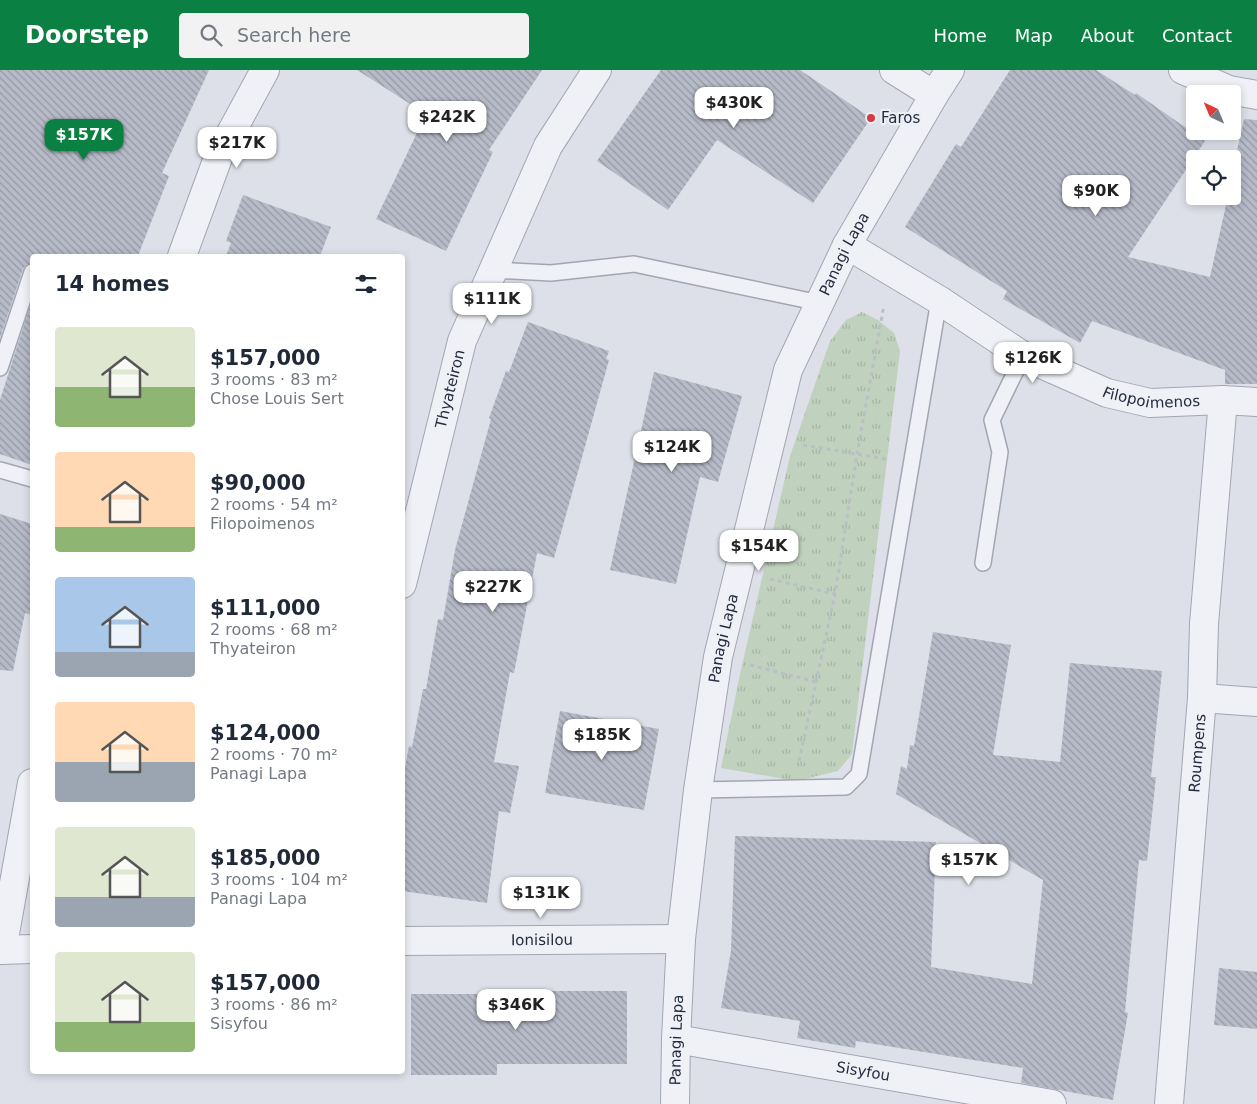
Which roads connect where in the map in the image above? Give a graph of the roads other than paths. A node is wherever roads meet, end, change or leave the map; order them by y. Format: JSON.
{"nodes":[{"id":1,"x":266,"y":70,"type":"edge"},
{"id":2,"x":597,"y":70,"type":"edge"},
{"id":3,"x":894,"y":70,"type":"edge"},
{"id":4,"x":950,"y":70,"type":"edge"},
{"id":5,"x":1183,"y":70,"type":"edge"},
{"id":6,"x":934,"y":94,"type":"junction"},
{"id":7,"x":1257,"y":95,"type":"edge"},
{"id":8,"x":847,"y":245,"type":"junction"},
{"id":9,"x":183,"y":254,"type":"edge"},
{"id":10,"x":493,"y":270,"type":"junction"},
{"id":11,"x":30,"y":278,"type":"edge"},
{"id":12,"x":939,"y":300,"type":"junction"},
{"id":13,"x":820,"y":303,"type":"junction"},
{"id":14,"x":1022,"y":356,"type":"junction"},
{"id":15,"x":0,"y":368,"type":"edge"},
{"id":16,"x":1223,"y":400,"type":"junction"},
{"id":17,"x":1257,"y":402,"type":"edge"},
{"id":18,"x":0,"y":470,"type":"edge"},
{"id":19,"x":30,"y":478,"type":"edge"},
{"id":20,"x":982,"y":563,"type":"dead end"},
{"id":21,"x":405,"y":572,"type":"edge"},
{"id":22,"x":1202,"y":698,"type":"junction"},
{"id":23,"x":1257,"y":702,"type":"edge"},
{"id":24,"x":698,"y":790,"type":"junction"},
{"id":25,"x":30,"y":794,"type":"edge"},
{"id":26,"x":681,"y":939,"type":"junction"},
{"id":27,"x":405,"y":941,"type":"edge"},
{"id":28,"x":30,"y":949,"type":"edge"},
{"id":29,"x":1,"y":950,"type":"edge"},
{"id":30,"x":676,"y":1040,"type":"junction"},
{"id":31,"x":675,"y":1104,"type":"edge"},
{"id":32,"x":1052,"y":1104,"type":"edge"},
{"id":33,"x":1169,"y":1104,"type":"edge"}],
"edges":[{"from":1,"to":9,"type":"street"},
{"from":2,"to":10,"type":"street","name":"Thyateiron"},
{"from":3,"to":6,"type":"street"},
{"from":4,"to":6,"type":"street","name":"Panagi Lapa"},
{"from":5,"to":7,"type":"street"},
{"from":6,"to":8,"type":"street","name":"Panagi Lapa"},
{"from":8,"to":12,"type":"street","name":"Filopoimenos"},
{"from":8,"to":13,"type":"street","name":"Panagi Lapa"},
{"from":10,"to":13,"type":"lane"},
{"from":10,"to":21,"type":"street","name":"Thyateiron"},
{"from":11,"to":15,"type":"lane"},
{"from":12,"to":14,"type":"street","name":"Filopoimenos"},
{"from":12,"to":24,"type":"lane"},
{"from":13,"to":24,"type":"street","name":"Panagi Lapa"},
{"from":14,"to":16,"type":"street","name":"Filopoimenos"},
{"from":14,"to":20,"type":"lane"},
{"from":16,"to":17,"type":"street","name":"Filopoimenos"},
{"from":16,"to":22,"type":"street","name":"Roumpens"},
{"from":18,"to":19,"type":"lane"},
{"from":22,"to":23,"type":"street"},
{"from":22,"to":33,"type":"street","name":"Roumpens"},
{"from":24,"to":26,"type":"street","name":"Panagi Lapa"},
{"from":25,"to":29,"type":"street"},
{"from":26,"to":27,"type":"street","name":"Ionisilou"},
{"from":26,"to":30,"type":"street","name":"Panagi Lapa"},
{"from":28,"to":29,"type":"street"},
{"from":30,"to":31,"type":"street","name":"Panagi Lapa"},
{"from":30,"to":32,"type":"street","name":"Sisyfou"}]}
